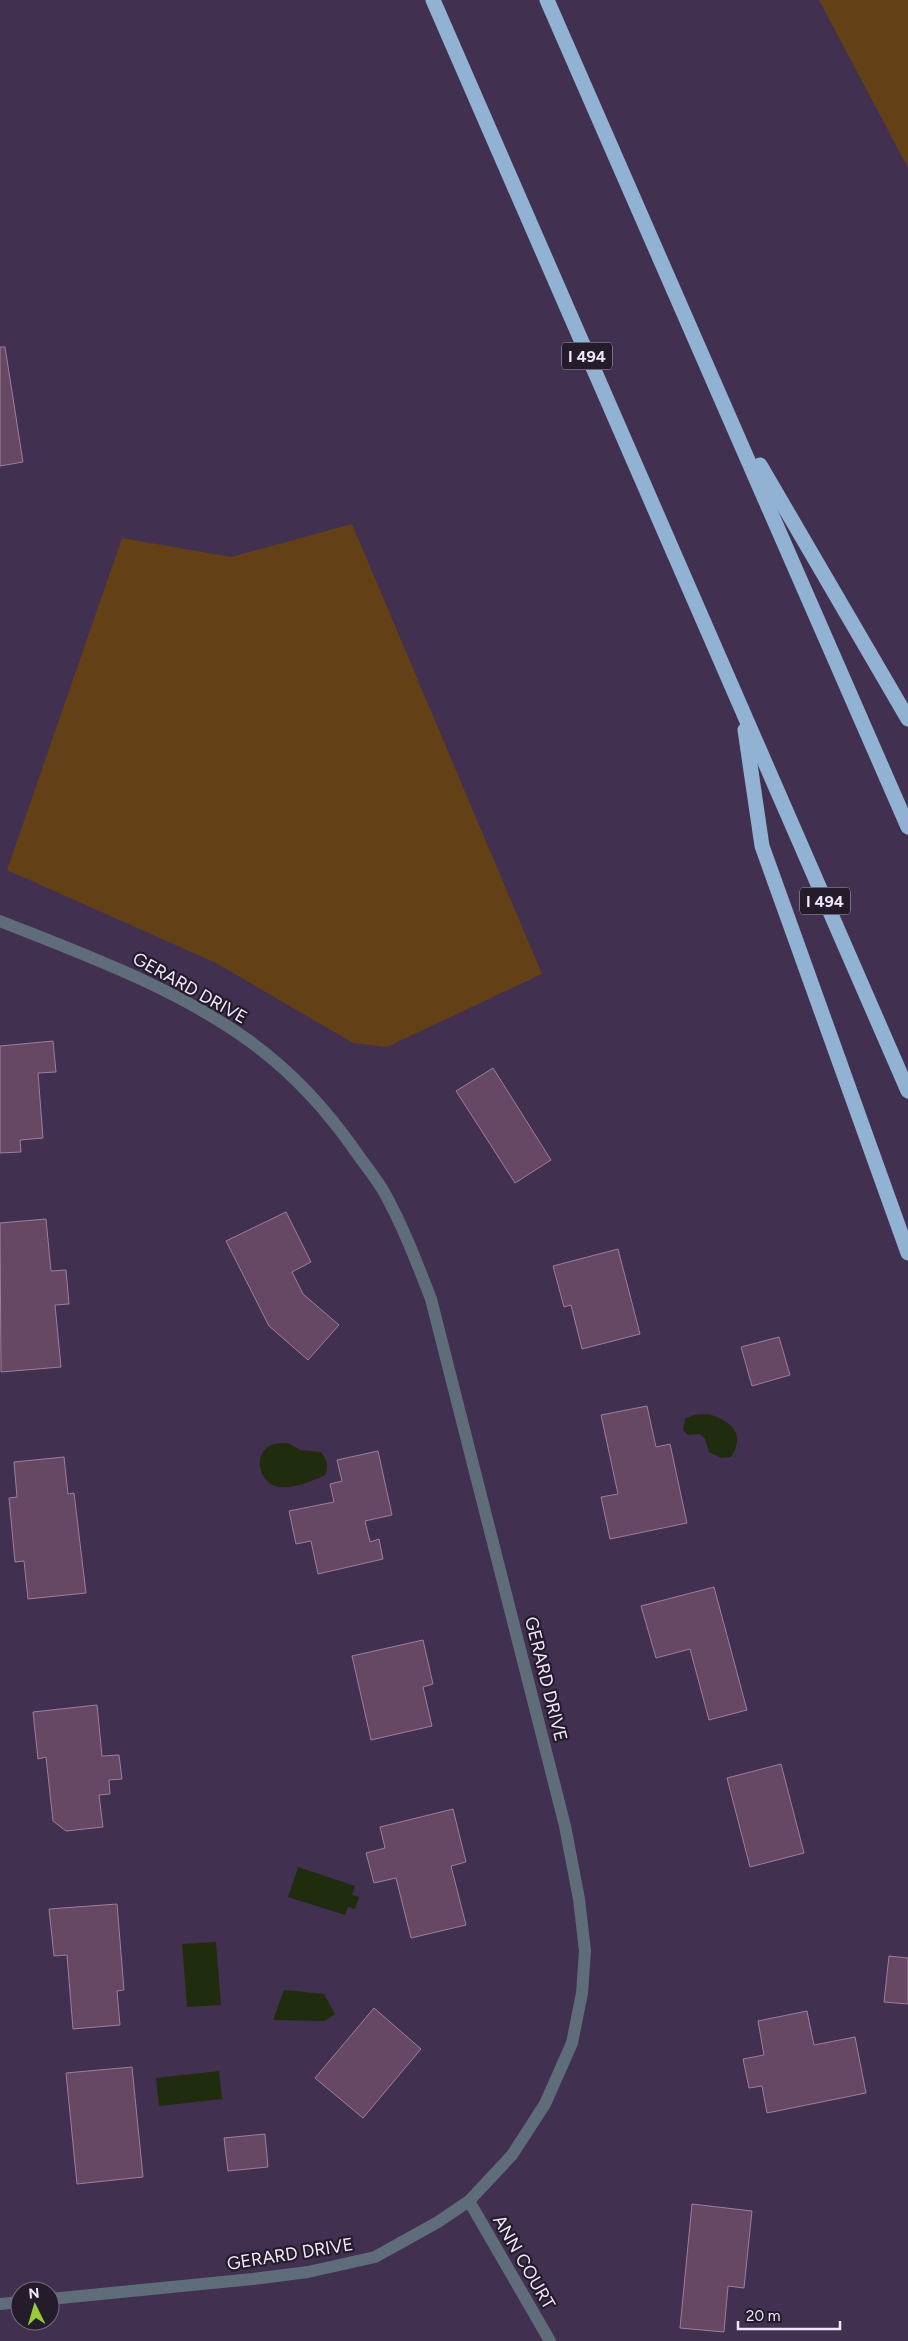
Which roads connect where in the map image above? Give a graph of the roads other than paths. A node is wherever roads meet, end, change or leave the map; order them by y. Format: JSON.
{"nodes":[{"id":1,"x":433,"y":0,"type":"edge"},
{"id":2,"x":547,"y":0,"type":"edge"},
{"id":3,"x":725,"y":406,"type":"junction"},
{"id":4,"x":742,"y":711,"type":"junction"},
{"id":5,"x":908,"y":719,"type":"edge"},
{"id":6,"x":908,"y":827,"type":"edge"},
{"id":7,"x":0,"y":921,"type":"edge"},
{"id":8,"x":908,"y":1091,"type":"edge"},
{"id":9,"x":908,"y":1253,"type":"edge"},
{"id":10,"x":469,"y":2201,"type":"junction"},
{"id":11,"x":60,"y":2298,"type":"edge"},
{"id":12,"x":550,"y":2341,"type":"edge"}],
"edges":[{"from":1,"to":4,"type":"highway","number":"I 494"},
{"from":2,"to":3,"type":"highway"},
{"from":3,"to":5,"type":"highway"},
{"from":3,"to":6,"type":"highway"},
{"from":4,"to":8,"type":"highway","number":"I 494"},
{"from":4,"to":9,"type":"highway"},
{"from":7,"to":10,"type":"street","name":"GERARD DRIVE"},
{"from":10,"to":11,"type":"street","name":"GERARD DRIVE"},
{"from":10,"to":12,"type":"street","name":"ANN COURT"}]}
